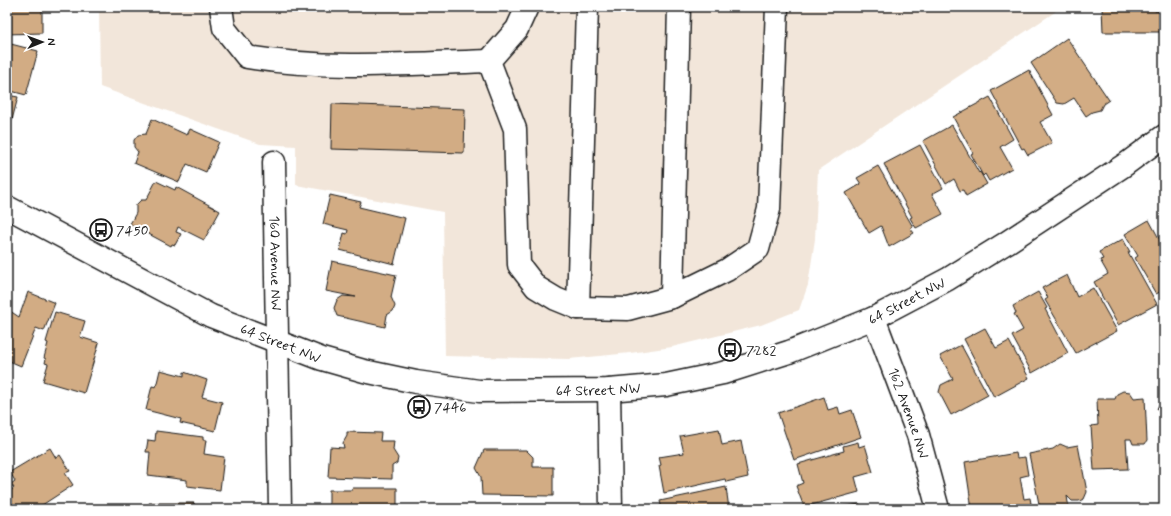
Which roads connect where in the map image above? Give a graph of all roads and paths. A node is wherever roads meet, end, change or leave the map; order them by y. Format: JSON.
{"nodes":[{"id":1,"x":221,"y":7,"type":"edge"},
{"id":2,"x":527,"y":7,"type":"edge"},
{"id":3,"x":587,"y":7,"type":"edge"},
{"id":4,"x":679,"y":7,"type":"edge"},
{"id":5,"x":778,"y":7,"type":"edge"},
{"id":6,"x":489,"y":61,"type":"junction"},
{"id":7,"x":1164,"y":136,"type":"edge"},
{"id":8,"x":274,"y":162,"type":"dead end"},
{"id":9,"x":7,"y":207,"type":"edge"},
{"id":10,"x":672,"y":297,"type":"junction"},
{"id":11,"x":578,"y":308,"type":"junction"},
{"id":12,"x":874,"y":318,"type":"junction"},
{"id":13,"x":277,"y":343,"type":"junction"},
{"id":14,"x":609,"y":390,"type":"junction"},
{"id":15,"x":280,"y":509,"type":"edge"},
{"id":16,"x":611,"y":509,"type":"edge"},
{"id":17,"x":938,"y":509,"type":"edge"}],
"edges":[{"from":1,"to":6,"type":"street"},
{"from":2,"to":6,"type":"street"},
{"from":3,"to":11,"type":"street"},
{"from":4,"to":10,"type":"street"},
{"from":5,"to":10,"type":"street"},
{"from":6,"to":11,"type":"street"},
{"from":7,"to":12,"type":"street","name":"64 Street NW"},
{"from":8,"to":13,"type":"street","name":"160 Avenue NW"},
{"from":9,"to":13,"type":"street","name":"64 Street NW"},
{"from":10,"to":11,"type":"street"},
{"from":12,"to":14,"type":"street","name":"64 Street NW"},
{"from":12,"to":17,"type":"street","name":"162 Avenue NW"},
{"from":13,"to":14,"type":"street","name":"64 Street NW"},
{"from":13,"to":15,"type":"street","name":"160 Avenue NW"},
{"from":14,"to":16,"type":"street"}]}
